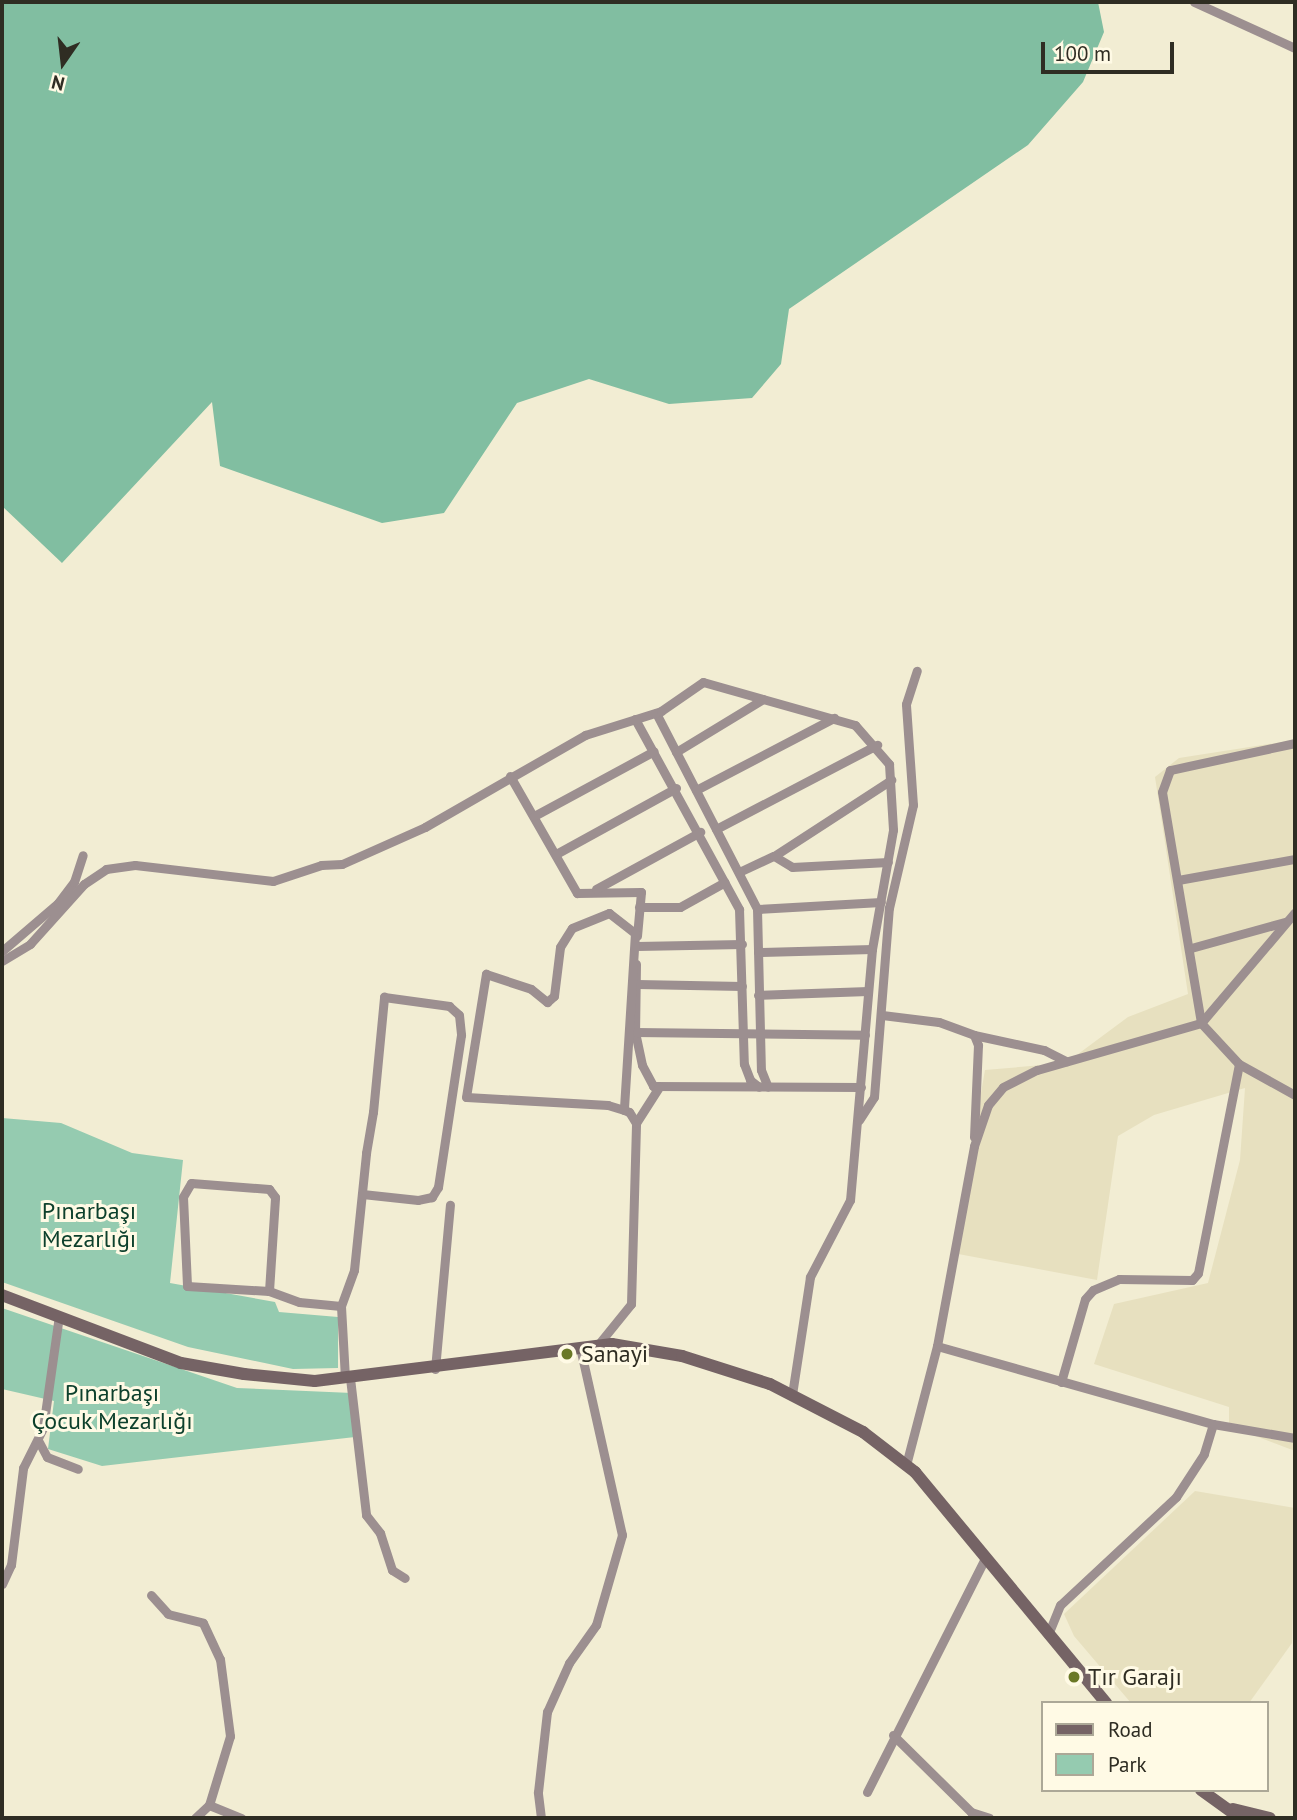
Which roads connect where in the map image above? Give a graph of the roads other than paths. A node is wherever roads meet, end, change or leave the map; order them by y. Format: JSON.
{"nodes":[{"id":1,"x":1194,"y":2,"type":"edge"},
{"id":2,"x":1295,"y":48,"type":"edge"},
{"id":3,"x":917,"y":671,"type":"dead end"},
{"id":4,"x":763,"y":699,"type":"junction"},
{"id":5,"x":656,"y":713,"type":"junction"},
{"id":6,"x":834,"y":718,"type":"junction"},
{"id":7,"x":635,"y":719,"type":"junction"},
{"id":8,"x":1295,"y":743,"type":"edge"},
{"id":9,"x":877,"y":745,"type":"junction"},
{"id":10,"x":654,"y":751,"type":"junction"},
{"id":11,"x":676,"y":752,"type":"junction"},
{"id":12,"x":510,"y":776,"type":"junction"},
{"id":13,"x":891,"y":780,"type":"junction"},
{"id":14,"x":676,"y":788,"type":"junction"},
{"id":15,"x":696,"y":790,"type":"junction"},
{"id":16,"x":534,"y":816,"type":"junction"},
{"id":17,"x":716,"y":829,"type":"junction"},
{"id":18,"x":700,"y":832,"type":"junction"},
{"id":19,"x":556,"y":854,"type":"junction"},
{"id":20,"x":83,"y":855,"type":"dead end"},
{"id":21,"x":774,"y":856,"type":"junction"},
{"id":22,"x":1295,"y":859,"type":"edge"},
{"id":23,"x":888,"y":862,"type":"junction"},
{"id":24,"x":739,"y":872,"type":"junction"},
{"id":25,"x":1178,"y":880,"type":"junction"},
{"id":26,"x":726,"y":882,"type":"junction"},
{"id":27,"x":592,"y":891,"type":"junction"},
{"id":28,"x":881,"y":902,"type":"junction"},
{"id":29,"x":639,"y":907,"type":"junction"},
{"id":30,"x":757,"y":909,"type":"junction"},
{"id":31,"x":1295,"y":912,"type":"edge"},
{"id":32,"x":1286,"y":922,"type":"junction"},
{"id":33,"x":741,"y":944,"type":"junction"},
{"id":34,"x":637,"y":946,"type":"junction"},
{"id":35,"x":1191,"y":948,"type":"junction"},
{"id":36,"x":872,"y":949,"type":"junction"},
{"id":37,"x":2,"y":951,"type":"edge"},
{"id":38,"x":758,"y":952,"type":"junction"},
{"id":39,"x":2,"y":961,"type":"edge"},
{"id":40,"x":636,"y":984,"type":"junction"},
{"id":41,"x":742,"y":986,"type":"junction"},
{"id":42,"x":869,"y":991,"type":"junction"},
{"id":43,"x":758,"y":995,"type":"junction"},
{"id":44,"x":882,"y":1015,"type":"junction"},
{"id":45,"x":1201,"y":1023,"type":"junction"},
{"id":46,"x":635,"y":1032,"type":"junction"},
{"id":47,"x":744,"y":1034,"type":"junction"},
{"id":48,"x":759,"y":1034,"type":"junction"},
{"id":49,"x":865,"y":1035,"type":"junction"},
{"id":50,"x":974,"y":1035,"type":"junction"},
{"id":51,"x":1066,"y":1061,"type":"junction"},
{"id":52,"x":1239,"y":1064,"type":"junction"},
{"id":53,"x":659,"y":1087,"type":"junction"},
{"id":54,"x":764,"y":1087,"type":"junction"},
{"id":55,"x":861,"y":1087,"type":"junction"},
{"id":56,"x":1295,"y":1095,"type":"edge"},
{"id":57,"x":624,"y":1110,"type":"junction"},
{"id":58,"x":859,"y":1120,"type":"junction"},
{"id":59,"x":636,"y":1123,"type":"junction"},
{"id":60,"x":974,"y":1146,"type":"junction"},
{"id":61,"x":362,"y":1194,"type":"junction"},
{"id":62,"x":450,"y":1205,"type":"dead end"},
{"id":63,"x":269,"y":1291,"type":"junction"},
{"id":64,"x":2,"y":1296,"type":"edge"},
{"id":65,"x":341,"y":1306,"type":"junction"},
{"id":66,"x":59,"y":1317,"type":"junction"},
{"id":67,"x":597,"y":1346,"type":"junction"},
{"id":68,"x":937,"y":1346,"type":"junction"},
{"id":69,"x":580,"y":1347,"type":"junction"},
{"id":70,"x":435,"y":1369,"type":"junction"},
{"id":71,"x":347,"y":1378,"type":"junction"},
{"id":72,"x":1061,"y":1382,"type":"junction"},
{"id":73,"x":792,"y":1395,"type":"junction"},
{"id":74,"x":1213,"y":1424,"type":"junction"},
{"id":75,"x":1295,"y":1438,"type":"edge"},
{"id":76,"x":39,"y":1442,"type":"junction"},
{"id":77,"x":906,"y":1465,"type":"junction"},
{"id":78,"x":78,"y":1469,"type":"dead end"},
{"id":79,"x":986,"y":1556,"type":"junction"},
{"id":80,"x":405,"y":1578,"type":"dead end"},
{"id":81,"x":2,"y":1584,"type":"edge"},
{"id":82,"x":151,"y":1595,"type":"dead end"},
{"id":83,"x":1048,"y":1637,"type":"junction"},
{"id":84,"x":1104,"y":1701,"type":"edge"},
{"id":85,"x":893,"y":1735,"type":"junction"},
{"id":86,"x":867,"y":1792,"type":"dead end"},
{"id":87,"x":1204,"y":1792,"type":"edge"},
{"id":88,"x":209,"y":1805,"type":"junction"},
{"id":89,"x":1228,"y":1808,"type":"junction"},
{"id":90,"x":195,"y":1818,"type":"edge"},
{"id":91,"x":241,"y":1818,"type":"edge"},
{"id":92,"x":541,"y":1818,"type":"edge"},
{"id":93,"x":989,"y":1818,"type":"edge"},
{"id":94,"x":1240,"y":1818,"type":"edge"},
{"id":95,"x":1270,"y":1818,"type":"edge"}],
"edges":[{"from":1,"to":2,"type":"street"},
{"from":3,"to":44,"type":"street"},
{"from":4,"to":5,"type":"street"},
{"from":4,"to":6,"type":"street"},
{"from":4,"to":11,"type":"street"},
{"from":5,"to":7,"type":"street"},
{"from":5,"to":11,"type":"street"},
{"from":6,"to":9,"type":"street"},
{"from":6,"to":15,"type":"street"},
{"from":7,"to":10,"type":"street"},
{"from":7,"to":12,"type":"street"},
{"from":8,"to":25,"type":"street"},
{"from":9,"to":13,"type":"street"},
{"from":9,"to":17,"type":"street"},
{"from":10,"to":14,"type":"street"},
{"from":10,"to":16,"type":"street"},
{"from":11,"to":15,"type":"street"},
{"from":12,"to":16,"type":"street"},
{"from":12,"to":39,"type":"street"},
{"from":13,"to":21,"type":"street"},
{"from":13,"to":23,"type":"street"},
{"from":14,"to":18,"type":"street"},
{"from":14,"to":19,"type":"street"},
{"from":15,"to":17,"type":"street"},
{"from":16,"to":19,"type":"street"},
{"from":17,"to":24,"type":"street"},
{"from":18,"to":26,"type":"street"},
{"from":18,"to":27,"type":"street"},
{"from":19,"to":27,"type":"street"},
{"from":20,"to":37,"type":"street"},
{"from":21,"to":23,"type":"street"},
{"from":21,"to":24,"type":"street"},
{"from":22,"to":25,"type":"street"},
{"from":23,"to":28,"type":"street"},
{"from":24,"to":30,"type":"street"},
{"from":25,"to":35,"type":"street"},
{"from":26,"to":29,"type":"street"},
{"from":26,"to":33,"type":"street"},
{"from":27,"to":29,"type":"street"},
{"from":28,"to":30,"type":"street"},
{"from":28,"to":36,"type":"street"},
{"from":29,"to":34,"type":"street"},
{"from":30,"to":38,"type":"street"},
{"from":31,"to":32,"type":"street"},
{"from":32,"to":35,"type":"street"},
{"from":32,"to":45,"type":"street"},
{"from":33,"to":34,"type":"street"},
{"from":33,"to":41,"type":"street"},
{"from":34,"to":40,"type":"street"},
{"from":35,"to":45,"type":"street"},
{"from":36,"to":38,"type":"street"},
{"from":36,"to":42,"type":"street"},
{"from":38,"to":43,"type":"street"},
{"from":40,"to":41,"type":"street"},
{"from":40,"to":46,"type":"street"},
{"from":41,"to":47,"type":"street"},
{"from":42,"to":43,"type":"street"},
{"from":42,"to":49,"type":"street"},
{"from":43,"to":48,"type":"street"},
{"from":44,"to":50,"type":"street"},
{"from":44,"to":58,"type":"street"},
{"from":45,"to":51,"type":"street"},
{"from":45,"to":52,"type":"street"},
{"from":46,"to":47,"type":"street"},
{"from":46,"to":53,"type":"street"},
{"from":47,"to":48,"type":"street"},
{"from":47,"to":54,"type":"street"},
{"from":48,"to":49,"type":"street"},
{"from":48,"to":54,"type":"street"},
{"from":49,"to":55,"type":"street"},
{"from":50,"to":51,"type":"street"},
{"from":50,"to":60,"type":"street"},
{"from":51,"to":60,"type":"street"},
{"from":52,"to":56,"type":"street"},
{"from":52,"to":72,"type":"street"},
{"from":53,"to":54,"type":"street"},
{"from":53,"to":59,"type":"street"},
{"from":54,"to":55,"type":"street"},
{"from":55,"to":58,"type":"street"},
{"from":57,"to":57,"type":"street"},
{"from":57,"to":59,"type":"street"},
{"from":58,"to":73,"type":"street"},
{"from":59,"to":67,"type":"street"},
{"from":60,"to":68,"type":"street"},
{"from":61,"to":61,"type":"street"},
{"from":61,"to":65,"type":"street"},
{"from":62,"to":70,"type":"street"},
{"from":63,"to":63,"type":"street"},
{"from":63,"to":65,"type":"street"},
{"from":64,"to":66,"type":"main road"},
{"from":65,"to":71,"type":"street"},
{"from":66,"to":71,"type":"main road"},
{"from":66,"to":76,"type":"street"},
{"from":67,"to":69,"type":"main road"},
{"from":67,"to":73,"type":"main road"},
{"from":68,"to":72,"type":"street"},
{"from":68,"to":77,"type":"street"},
{"from":69,"to":70,"type":"main road"},
{"from":69,"to":92,"type":"street"},
{"from":70,"to":71,"type":"main road"},
{"from":71,"to":80,"type":"street"},
{"from":72,"to":74,"type":"street"},
{"from":73,"to":77,"type":"main road"},
{"from":74,"to":75,"type":"street"},
{"from":74,"to":83,"type":"street"},
{"from":76,"to":78,"type":"street"},
{"from":76,"to":81,"type":"street"},
{"from":77,"to":79,"type":"main road"},
{"from":79,"to":83,"type":"main road"},
{"from":79,"to":85,"type":"street"},
{"from":82,"to":88,"type":"street"},
{"from":83,"to":84,"type":"main road"},
{"from":85,"to":86,"type":"street"},
{"from":85,"to":93,"type":"street"},
{"from":87,"to":89,"type":"main road"},
{"from":88,"to":90,"type":"street"},
{"from":88,"to":91,"type":"street"},
{"from":89,"to":94,"type":"main road"},
{"from":89,"to":95,"type":"main road"}]}
